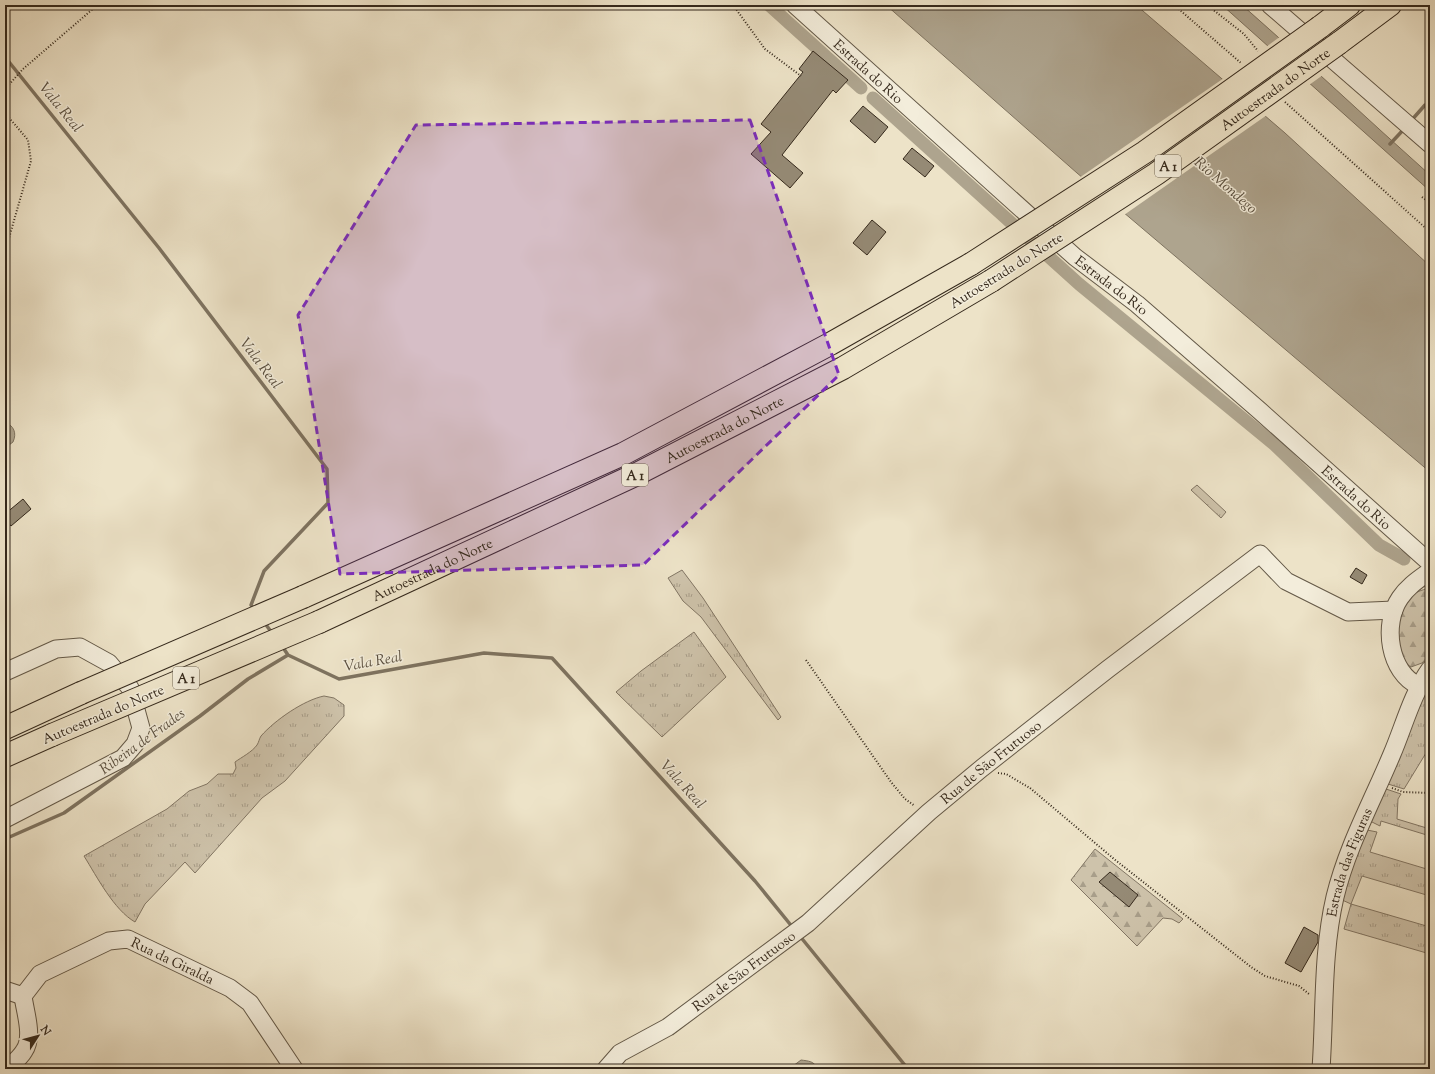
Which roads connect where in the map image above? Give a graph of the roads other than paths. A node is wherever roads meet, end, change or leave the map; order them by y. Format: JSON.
{"nodes":[{"id":1,"x":795,"y":5,"type":"edge"},
{"id":2,"x":1270,"y":5,"type":"edge"},
{"id":3,"x":1349,"y":5,"type":"edge"},
{"id":4,"x":1390,"y":5,"type":"edge"},
{"id":5,"x":1430,"y":144,"type":"edge"},
{"id":6,"x":1430,"y":563,"type":"edge"},
{"id":7,"x":1430,"y":571,"type":"edge"},
{"id":8,"x":1394,"y":610,"type":"junction"},
{"id":9,"x":1430,"y":669,"type":"edge"},
{"id":10,"x":5,"y":672,"type":"edge"},
{"id":11,"x":1420,"y":686,"type":"junction"},
{"id":12,"x":5,"y":728,"type":"edge"},
{"id":13,"x":5,"y":756,"type":"edge"},
{"id":14,"x":5,"y":819,"type":"edge"},
{"id":15,"x":5,"y":990,"type":"edge"},
{"id":16,"x":22,"y":996,"type":"junction"},
{"id":17,"x":6,"y":1069,"type":"edge"},
{"id":18,"x":294,"y":1069,"type":"edge"},
{"id":19,"x":606,"y":1069,"type":"edge"},
{"id":20,"x":1321,"y":1069,"type":"edge"}],
"edges":[{"from":1,"to":6,"type":"street","name":"Estrada do Rio"},
{"from":2,"to":5,"type":"street"},
{"from":3,"to":12,"type":"highway","name":"Autoestrada do Norte","number":"A 1","bridge":true},
{"from":4,"to":13,"type":"highway","name":"Autoestrada do Norte","number":"A 1","bridge":true},
{"from":7,"to":8,"type":"street"},
{"from":8,"to":11,"type":"street"},
{"from":8,"to":19,"type":"street","name":"Rua de São Frutuoso"},
{"from":9,"to":11,"type":"street","name":"Estrada das Figuras"},
{"from":10,"to":14,"type":"street"},
{"from":11,"to":20,"type":"street","name":"Estrada das Figuras"},
{"from":15,"to":16,"type":"street"},
{"from":16,"to":17,"type":"street"},
{"from":16,"to":18,"type":"street","name":"Rua da Giralda"}]}
